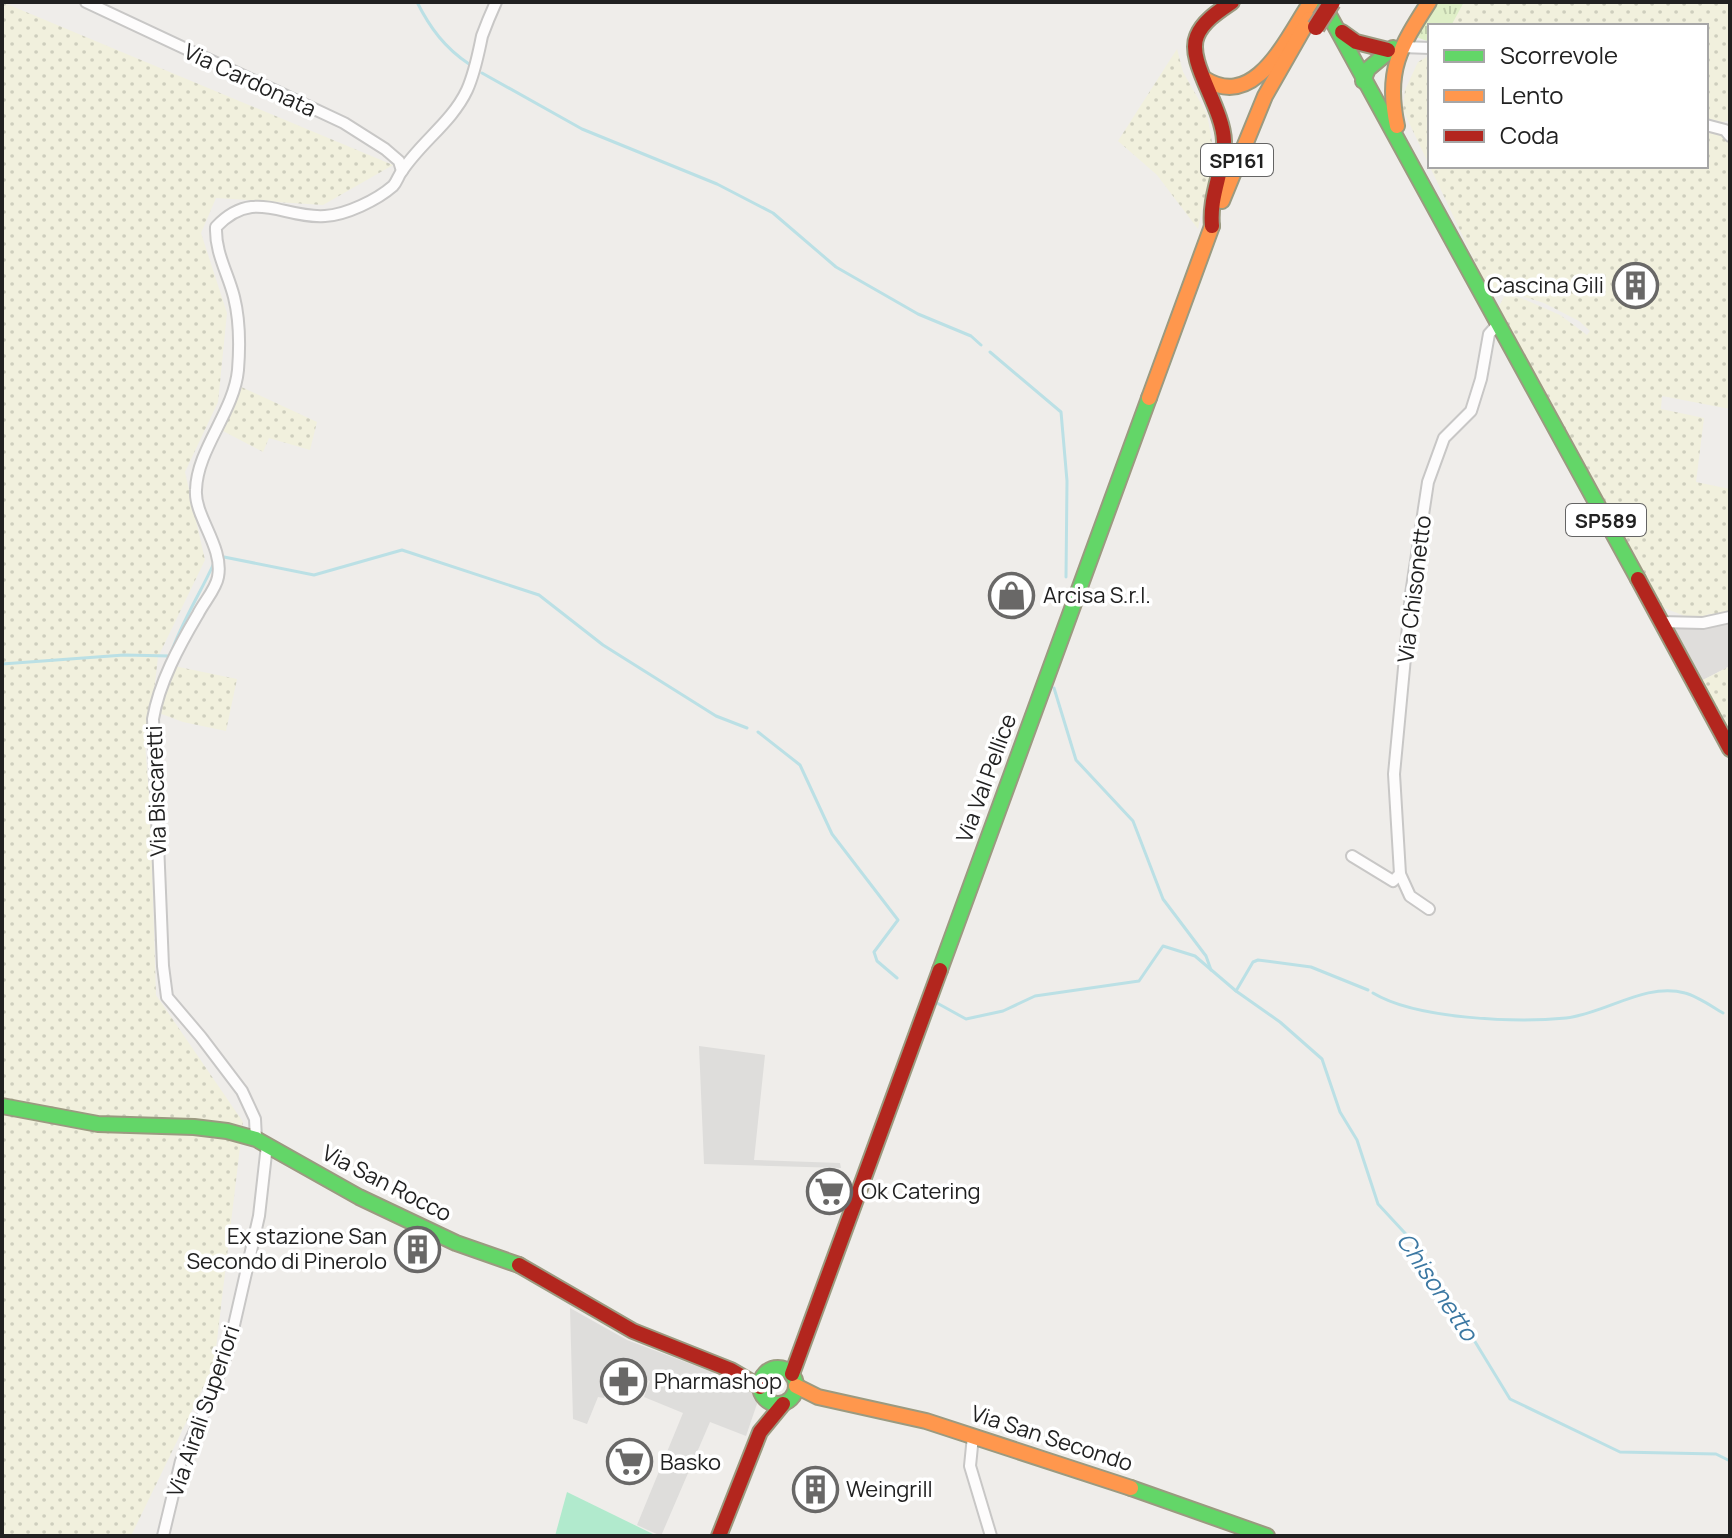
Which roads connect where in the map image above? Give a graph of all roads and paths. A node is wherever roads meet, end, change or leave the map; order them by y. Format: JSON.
{"nodes":[{"id":1,"x":86,"y":2,"type":"edge"},
{"id":2,"x":496,"y":2,"type":"edge"},
{"id":3,"x":1232,"y":2,"type":"edge"},
{"id":4,"x":1429,"y":2,"type":"edge"},
{"id":5,"x":1317,"y":8,"type":"edge"},
{"id":6,"x":1339,"y":29,"type":"junction"},
{"id":7,"x":1394,"y":48,"type":"junction"},
{"id":8,"x":1428,"y":48,"type":"edge"},
{"id":9,"x":1390,"y":72,"type":"junction"},
{"id":10,"x":1201,"y":76,"type":"junction"},
{"id":11,"x":1363,"y":81,"type":"junction"},
{"id":12,"x":1708,"y":126,"type":"edge"},
{"id":13,"x":1730,"y":136,"type":"edge"},
{"id":14,"x":402,"y":171,"type":"junction"},
{"id":15,"x":1422,"y":182,"type":"junction"},
{"id":16,"x":1212,"y":226,"type":"junction"},
{"id":17,"x":1499,"y":323,"type":"junction"},
{"id":18,"x":1730,"y":617,"type":"edge"},
{"id":19,"x":1661,"y":622,"type":"junction"},
{"id":20,"x":1730,"y":749,"type":"edge"},
{"id":21,"x":1352,"y":856,"type":"dead end"},
{"id":22,"x":1400,"y":874,"type":"junction"},
{"id":23,"x":1429,"y":909,"type":"dead end"},
{"id":24,"x":2,"y":1106,"type":"edge"},
{"id":25,"x":261,"y":1142,"type":"junction"},
{"id":26,"x":731,"y":1370,"type":"junction"},
{"id":27,"x":784,"y":1384,"type":"junction"},
{"id":28,"x":761,"y":1392,"type":"junction"},
{"id":29,"x":760,"y":1432,"type":"junction"},
{"id":30,"x":973,"y":1436,"type":"junction"},
{"id":31,"x":163,"y":1536,"type":"edge"},
{"id":32,"x":719,"y":1536,"type":"edge"},
{"id":33,"x":991,"y":1536,"type":"edge"},
{"id":34,"x":1267,"y":1536,"type":"edge"}],
"edges":[{"from":1,"to":14,"type":"street","name":"Via Cardonata"},
{"from":2,"to":14,"type":"street","name":"Via Biscaretti"},
{"from":3,"to":10,"type":"street"},
{"from":4,"to":7,"type":"street","number":"SP589"},
{"from":5,"to":6,"type":"street","number":"SP589"},
{"from":5,"to":10,"type":"street"},
{"from":5,"to":16,"type":"street","number":"SP161"},
{"from":6,"to":7,"type":"street"},
{"from":6,"to":11,"type":"street","number":"SP589"},
{"from":7,"to":8,"type":"street"},
{"from":7,"to":9,"type":"street","number":"SP589"},
{"from":7,"to":11,"type":"street"},
{"from":9,"to":11,"type":"street"},
{"from":9,"to":15,"type":"street","number":"SP589"},
{"from":10,"to":16,"type":"street"},
{"from":11,"to":15,"type":"street","number":"SP589"},
{"from":12,"to":13,"type":"street"},
{"from":14,"to":25,"type":"street","name":"Via Biscaretti"},
{"from":15,"to":17,"type":"street","number":"SP589"},
{"from":16,"to":27,"type":"street","name":"Via Val Pellice","number":"SP161"},
{"from":17,"to":19,"type":"street","number":"SP589"},
{"from":17,"to":22,"type":"street","name":"Via Chisonetto"},
{"from":18,"to":19,"type":"street"},
{"from":19,"to":20,"type":"street","number":"SP589"},
{"from":21,"to":22,"type":"street"},
{"from":22,"to":23,"type":"street"},
{"from":24,"to":25,"type":"street","name":"Via San Rocco"},
{"from":25,"to":26,"type":"street","name":"Via San Rocco"},
{"from":25,"to":31,"type":"street","name":"Via Airali Superiori"},
{"from":26,"to":27,"type":"street","name":"Via San Rocco"},
{"from":26,"to":28,"type":"street","name":"Via San Rocco"},
{"from":27,"to":28,"type":"street","number":"SP161"},
{"from":27,"to":28,"type":"street","name":"Via San Rocco"},
{"from":27,"to":29,"type":"street","number":"SP161"},
{"from":27,"to":30,"type":"street","name":"Via San Secondo"},
{"from":28,"to":29,"type":"street","number":"SP161"},
{"from":29,"to":32,"type":"street","number":"SP161"},
{"from":30,"to":33,"type":"street"},
{"from":30,"to":34,"type":"street","name":"Via San Secondo"}]}
